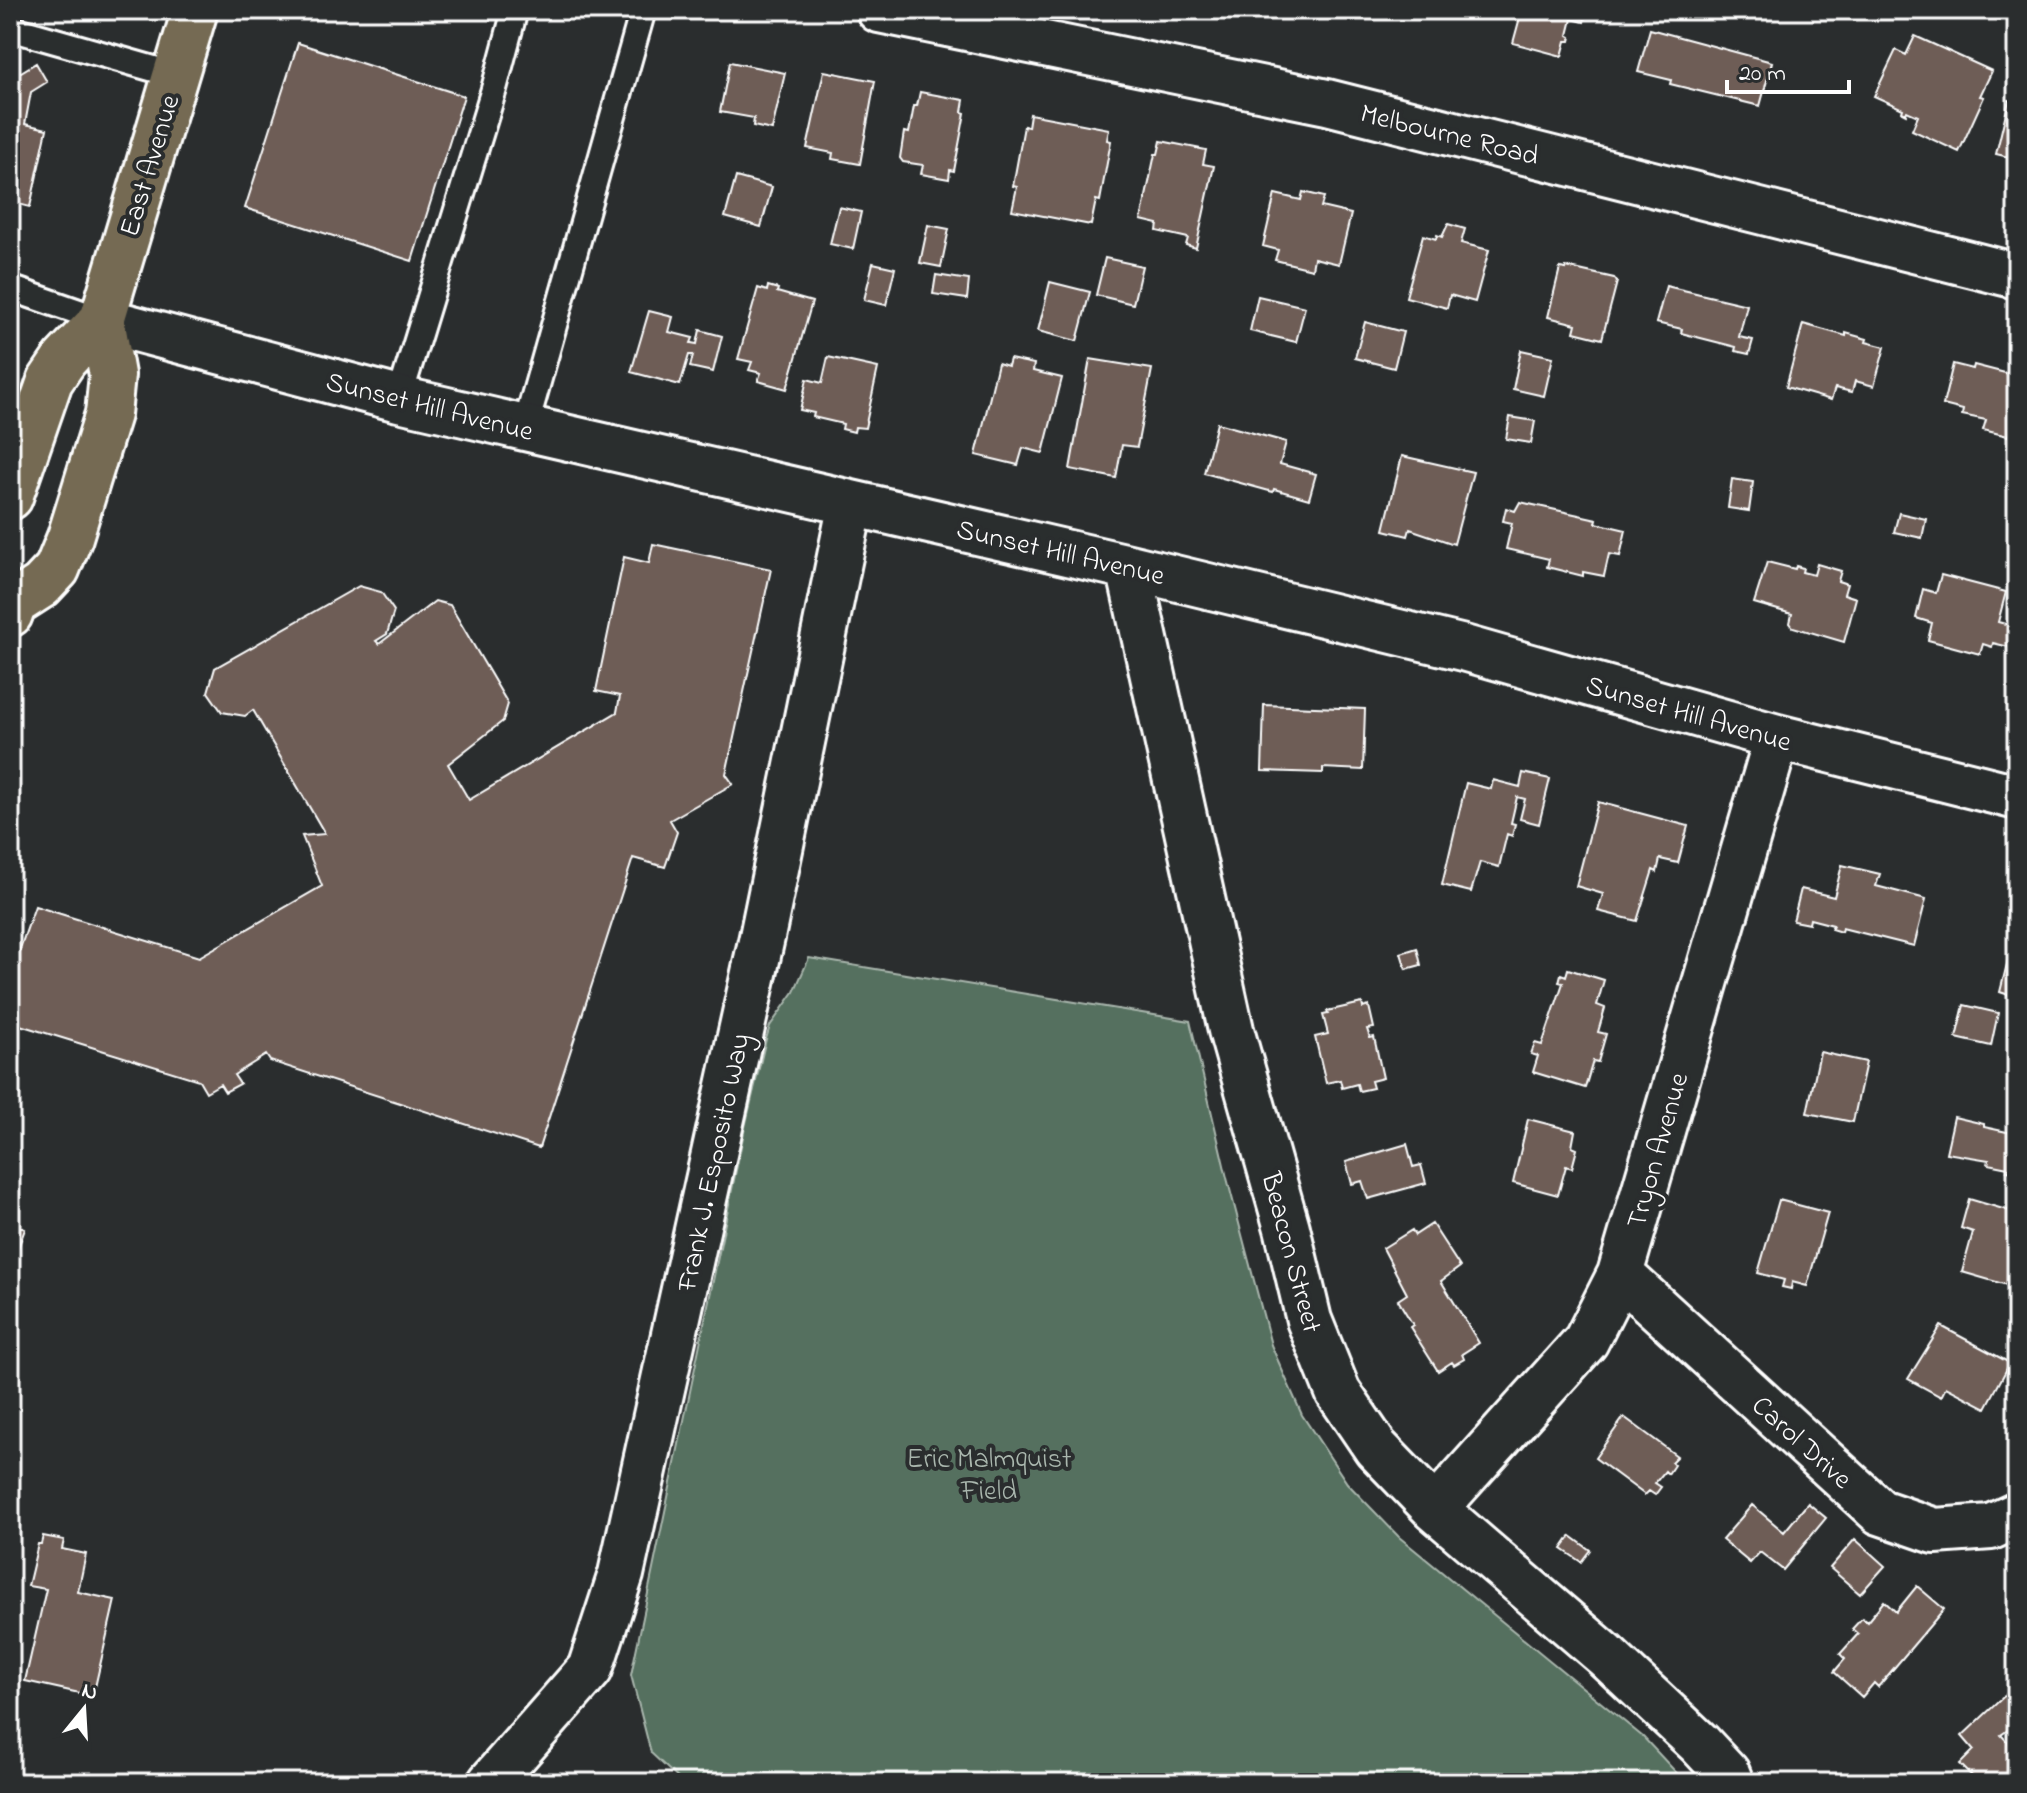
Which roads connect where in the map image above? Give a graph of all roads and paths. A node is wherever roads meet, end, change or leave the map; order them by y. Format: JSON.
{"nodes":[{"id":1,"x":195,"y":10,"type":"edge"},
{"id":2,"x":515,"y":10,"type":"edge"},
{"id":3,"x":643,"y":10,"type":"edge"},
{"id":4,"x":879,"y":10,"type":"edge"},
{"id":5,"x":10,"y":28,"type":"edge"},
{"id":6,"x":175,"y":75,"type":"junction"},
{"id":7,"x":2017,"y":276,"type":"edge"},
{"id":8,"x":10,"y":288,"type":"edge"},
{"id":9,"x":102,"y":320,"type":"junction"},
{"id":10,"x":399,"y":399,"type":"junction"},
{"id":11,"x":525,"y":428,"type":"junction"},
{"id":12,"x":10,"y":497,"type":"edge"},
{"id":13,"x":851,"y":503,"type":"junction"},
{"id":14,"x":1129,"y":567,"type":"junction"},
{"id":15,"x":11,"y":606,"type":"edge"},
{"id":16,"x":1777,"y":737,"type":"junction"},
{"id":17,"x":2017,"y":797,"type":"edge"},
{"id":18,"x":1620,"y":1274,"type":"junction"},
{"id":19,"x":1435,"y":1509,"type":"junction"},
{"id":20,"x":2017,"y":1515,"type":"edge"},
{"id":21,"x":1734,"y":1780,"type":"edge"},
{"id":22,"x":490,"y":1783,"type":"edge"}],
"edges":[{"from":1,"to":6,"type":"main road","name":"East Avenue"},
{"from":2,"to":10,"type":"lane"},
{"from":3,"to":11,"type":"lane"},
{"from":4,"to":7,"type":"street","name":"Melbourne Road"},
{"from":5,"to":6,"type":"lane"},
{"from":6,"to":9,"type":"main road","name":"East Avenue"},
{"from":8,"to":9,"type":"lane"},
{"from":9,"to":10,"type":"street","name":"Sunset Hill Avenue"},
{"from":9,"to":12,"type":"main road","name":"East Avenue"},
{"from":9,"to":15,"type":"main road","name":"East Avenue"},
{"from":10,"to":11,"type":"street","name":"Sunset Hill Avenue"},
{"from":11,"to":13,"type":"street","name":"Sunset Hill Avenue"},
{"from":13,"to":14,"type":"street","name":"Sunset Hill Avenue"},
{"from":13,"to":22,"type":"street","name":"Frank J. Esposito Way"},
{"from":14,"to":16,"type":"street","name":"Sunset Hill Avenue"},
{"from":14,"to":19,"type":"street","name":"Beacon Street"},
{"from":16,"to":17,"type":"street","name":"Sunset Hill Avenue"},
{"from":16,"to":18,"type":"street","name":"Tryon Avenue"},
{"from":18,"to":19,"type":"street","name":"Tryon Avenue"},
{"from":18,"to":20,"type":"street","name":"Carol Drive"},
{"from":19,"to":21,"type":"street","name":"Beacon Street"}]}
